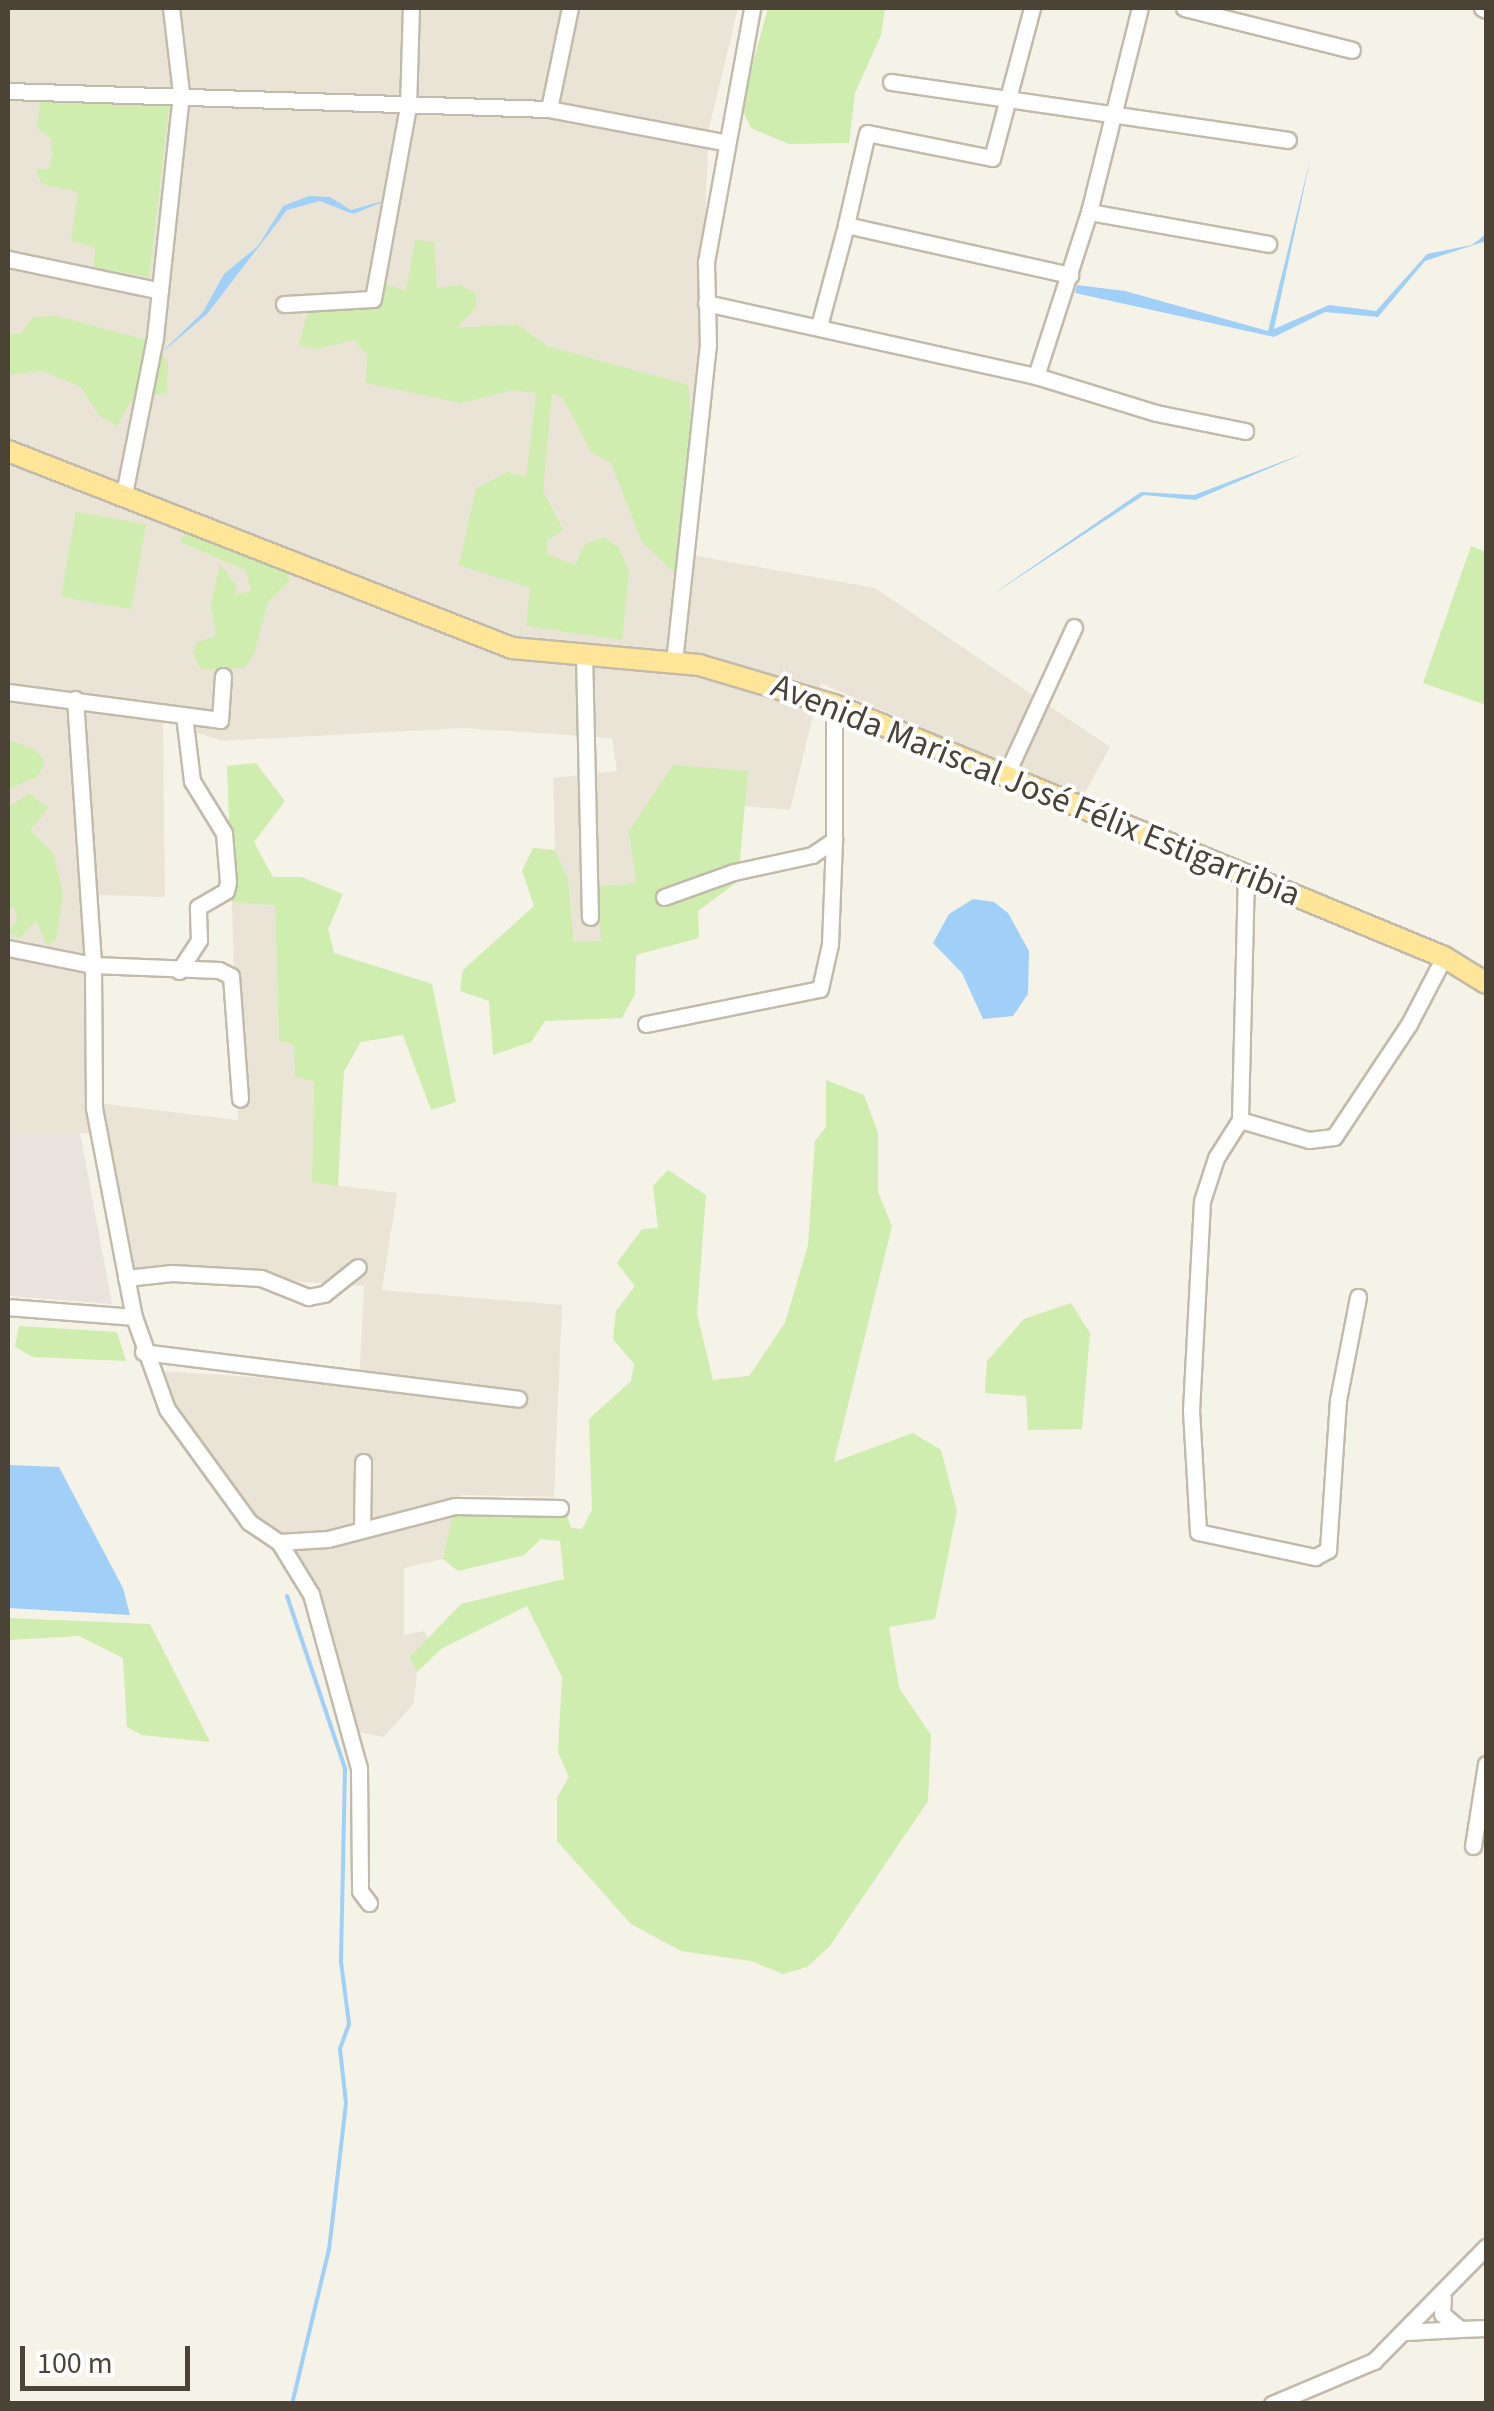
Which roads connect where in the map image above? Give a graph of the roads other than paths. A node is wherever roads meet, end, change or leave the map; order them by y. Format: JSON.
{"nodes":[{"id":1,"x":171,"y":8,"type":"edge"},
{"id":2,"x":411,"y":8,"type":"edge"},
{"id":3,"x":570,"y":8,"type":"edge"},
{"id":4,"x":752,"y":8,"type":"edge"},
{"id":5,"x":1032,"y":8,"type":"edge"},
{"id":6,"x":1140,"y":8,"type":"edge"},
{"id":7,"x":1184,"y":8,"type":"edge"},
{"id":8,"x":1352,"y":50,"type":"dead end"},
{"id":9,"x":891,"y":82,"type":"dead end"},
{"id":10,"x":8,"y":91,"type":"edge"},
{"id":11,"x":181,"y":94,"type":"junction"},
{"id":12,"x":1009,"y":101,"type":"junction"},
{"id":13,"x":408,"y":106,"type":"junction"},
{"id":14,"x":549,"y":109,"type":"junction"},
{"id":15,"x":1114,"y":118,"type":"junction"},
{"id":16,"x":1288,"y":140,"type":"dead end"},
{"id":17,"x":723,"y":142,"type":"junction"},
{"id":18,"x":1089,"y":212,"type":"junction"},
{"id":19,"x":844,"y":234,"type":"junction"},
{"id":20,"x":1268,"y":244,"type":"dead end"},
{"id":21,"x":8,"y":259,"type":"edge"},
{"id":22,"x":1068,"y":283,"type":"junction"},
{"id":23,"x":156,"y":290,"type":"junction"},
{"id":24,"x":706,"y":303,"type":"junction"},
{"id":25,"x":284,"y":304,"type":"dead end"},
{"id":26,"x":819,"y":326,"type":"junction"},
{"id":27,"x":1036,"y":376,"type":"junction"},
{"id":28,"x":1245,"y":431,"type":"dead end"},
{"id":29,"x":8,"y":450,"type":"edge"},
{"id":30,"x":124,"y":494,"type":"junction"},
{"id":31,"x":1074,"y":627,"type":"dead end"},
{"id":32,"x":584,"y":654,"type":"junction"},
{"id":33,"x":674,"y":662,"type":"junction"},
{"id":34,"x":223,"y":676,"type":"dead end"},
{"id":35,"x":8,"y":692,"type":"edge"},
{"id":36,"x":75,"y":700,"type":"junction"},
{"id":37,"x":834,"y":704,"type":"junction"},
{"id":38,"x":184,"y":714,"type":"junction"},
{"id":39,"x":1005,"y":777,"type":"junction"},
{"id":40,"x":834,"y":840,"type":"junction"},
{"id":41,"x":1246,"y":873,"type":"junction"},
{"id":42,"x":664,"y":896,"type":"dead end"},
{"id":43,"x":590,"y":917,"type":"dead end"},
{"id":44,"x":8,"y":948,"type":"edge"},
{"id":45,"x":1444,"y":957,"type":"junction"},
{"id":46,"x":93,"y":965,"type":"junction"},
{"id":47,"x":179,"y":971,"type":"junction"},
{"id":48,"x":1486,"y":983,"type":"edge"},
{"id":49,"x":646,"y":1024,"type":"dead end"},
{"id":50,"x":240,"y":1098,"type":"dead end"},
{"id":51,"x":1240,"y":1120,"type":"junction"},
{"id":52,"x":358,"y":1267,"type":"dead end"},
{"id":53,"x":126,"y":1278,"type":"junction"},
{"id":54,"x":1358,"y":1298,"type":"dead end"},
{"id":55,"x":8,"y":1307,"type":"edge"},
{"id":56,"x":134,"y":1318,"type":"junction"},
{"id":57,"x":143,"y":1352,"type":"junction"},
{"id":58,"x":518,"y":1399,"type":"dead end"},
{"id":59,"x":363,"y":1462,"type":"dead end"},
{"id":60,"x":560,"y":1508,"type":"dead end"},
{"id":61,"x":362,"y":1530,"type":"junction"},
{"id":62,"x":280,"y":1542,"type":"junction"},
{"id":63,"x":1486,"y":1764,"type":"edge"},
{"id":64,"x":1473,"y":1846,"type":"dead end"},
{"id":65,"x":369,"y":1903,"type":"dead end"},
{"id":66,"x":1486,"y":2247,"type":"edge"},
{"id":67,"x":1443,"y":2297,"type":"junction"},
{"id":68,"x":1486,"y":2328,"type":"edge"},
{"id":69,"x":1460,"y":2329,"type":"junction"},
{"id":70,"x":1406,"y":2332,"type":"junction"},
{"id":71,"x":1272,"y":2404,"type":"edge"}],
"edges":[{"from":1,"to":11,"type":"street"},
{"from":2,"to":13,"type":"street"},
{"from":3,"to":14,"type":"street"},
{"from":4,"to":17,"type":"street"},
{"from":5,"to":12,"type":"street"},
{"from":6,"to":15,"type":"street"},
{"from":7,"to":8,"type":"street"},
{"from":9,"to":12,"type":"street"},
{"from":10,"to":11,"type":"street"},
{"from":11,"to":13,"type":"street"},
{"from":11,"to":23,"type":"street"},
{"from":12,"to":15,"type":"street"},
{"from":12,"to":19,"type":"street"},
{"from":13,"to":14,"type":"street"},
{"from":13,"to":25,"type":"street"},
{"from":14,"to":17,"type":"street"},
{"from":15,"to":16,"type":"street"},
{"from":15,"to":18,"type":"street"},
{"from":17,"to":24,"type":"street"},
{"from":18,"to":20,"type":"street"},
{"from":18,"to":22,"type":"street"},
{"from":19,"to":22,"type":"street"},
{"from":19,"to":26,"type":"street"},
{"from":21,"to":23,"type":"street"},
{"from":22,"to":27,"type":"street"},
{"from":23,"to":30,"type":"street"},
{"from":24,"to":26,"type":"street"},
{"from":24,"to":33,"type":"street"},
{"from":26,"to":27,"type":"street"},
{"from":27,"to":28,"type":"street"},
{"from":29,"to":30,"type":"main road","name":"Avenida Mariscal José Félix Estigarribia"},
{"from":30,"to":32,"type":"main road","name":"Avenida Mariscal José Félix Estigarribia"},
{"from":31,"to":39,"type":"street"},
{"from":32,"to":33,"type":"main road","name":"Avenida Mariscal José Félix Estigarribia"},
{"from":32,"to":43,"type":"street"},
{"from":33,"to":37,"type":"main road","name":"Avenida Mariscal José Félix Estigarribia"},
{"from":34,"to":38,"type":"street"},
{"from":35,"to":36,"type":"street"},
{"from":36,"to":38,"type":"street"},
{"from":36,"to":46,"type":"street"},
{"from":37,"to":39,"type":"main road","name":"Avenida Mariscal José Félix Estigarribia"},
{"from":37,"to":40,"type":"street"},
{"from":38,"to":47,"type":"street"},
{"from":39,"to":41,"type":"main road","name":"Avenida Mariscal José Félix Estigarribia"},
{"from":40,"to":42,"type":"street"},
{"from":40,"to":49,"type":"street"},
{"from":41,"to":45,"type":"main road","name":"Avenida Mariscal José Félix Estigarribia"},
{"from":41,"to":51,"type":"street"},
{"from":44,"to":46,"type":"street"},
{"from":45,"to":48,"type":"main road","name":"Avenida Mariscal José Félix Estigarribia"},
{"from":45,"to":51,"type":"street"},
{"from":46,"to":47,"type":"street"},
{"from":46,"to":53,"type":"street"},
{"from":47,"to":50,"type":"street"},
{"from":51,"to":54,"type":"street"},
{"from":52,"to":53,"type":"street"},
{"from":53,"to":56,"type":"street"},
{"from":55,"to":56,"type":"street"},
{"from":56,"to":57,"type":"street"},
{"from":57,"to":58,"type":"street"},
{"from":57,"to":62,"type":"street"},
{"from":59,"to":61,"type":"street"},
{"from":60,"to":61,"type":"street"},
{"from":61,"to":62,"type":"street"},
{"from":62,"to":65,"type":"street"},
{"from":63,"to":64,"type":"street"},
{"from":66,"to":67,"type":"street"},
{"from":67,"to":69,"type":"street"},
{"from":67,"to":70,"type":"street"},
{"from":68,"to":69,"type":"street"},
{"from":69,"to":70,"type":"street"},
{"from":70,"to":71,"type":"street"}]}
